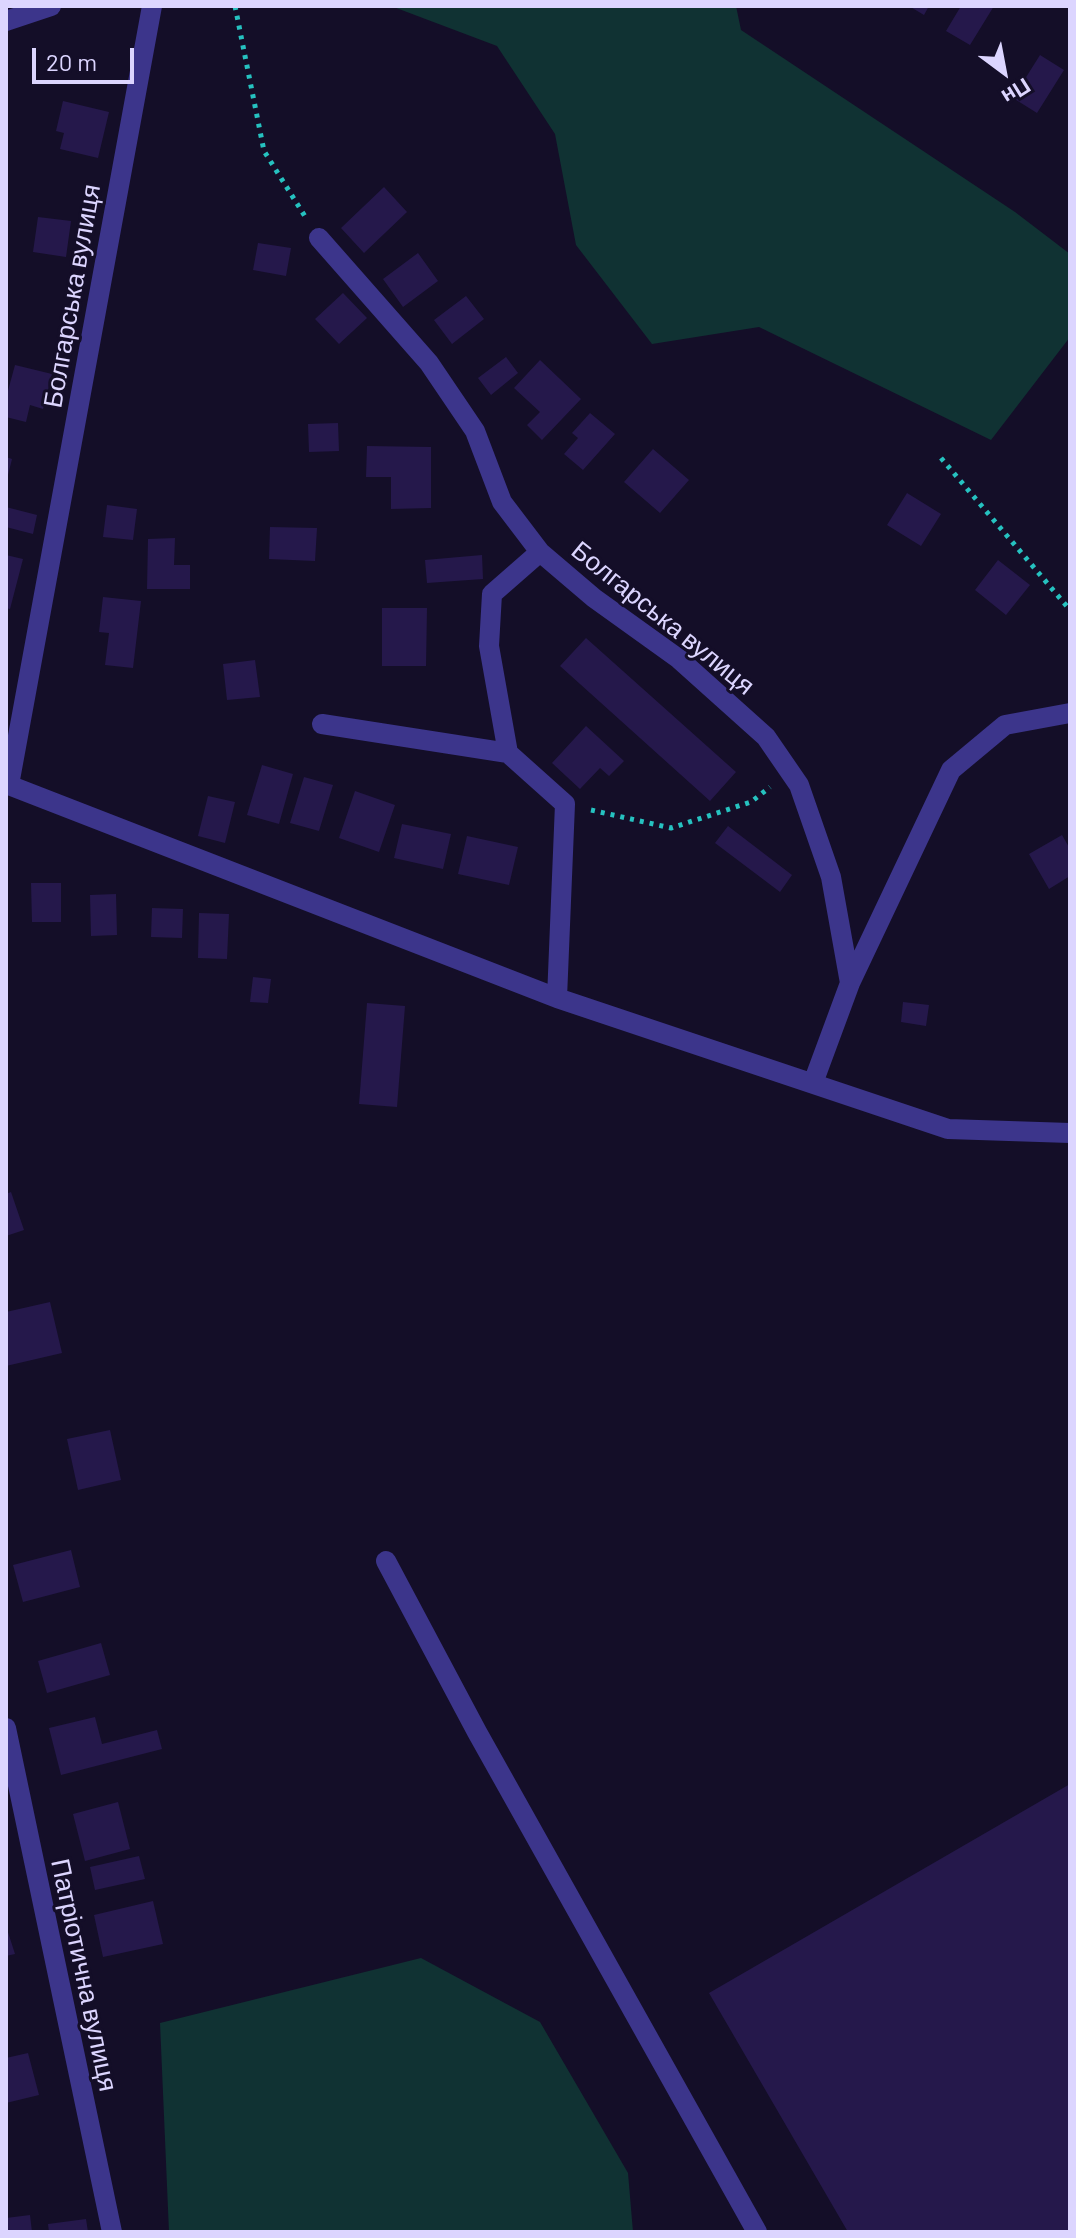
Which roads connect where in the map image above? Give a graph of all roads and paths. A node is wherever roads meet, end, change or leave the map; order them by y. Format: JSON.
{"nodes":[{"id":1,"x":51,"y":6,"type":"edge"},
{"id":2,"x":152,"y":6,"type":"edge"},
{"id":3,"x":235,"y":6,"type":"edge"},
{"id":4,"x":6,"y":21,"type":"edge"},
{"id":5,"x":319,"y":238,"type":"joint"},
{"id":6,"x":941,"y":458,"type":"dead end"},
{"id":7,"x":540,"y":552,"type":"junction"},
{"id":8,"x":1070,"y":610,"type":"edge"},
{"id":9,"x":1070,"y":713,"type":"edge"},
{"id":10,"x":322,"y":724,"type":"dead end"},
{"id":11,"x":508,"y":753,"type":"junction"},
{"id":12,"x":790,"y":772,"type":"junction"},
{"id":13,"x":8,"y":784,"type":"edge"},
{"id":14,"x":565,"y":804,"type":"junction"},
{"id":15,"x":850,"y":983,"type":"junction"},
{"id":16,"x":557,"y":998,"type":"junction"},
{"id":17,"x":813,"y":1083,"type":"junction"},
{"id":18,"x":1070,"y":1133,"type":"edge"},
{"id":19,"x":386,"y":1561,"type":"dead end"},
{"id":20,"x":6,"y":1728,"type":"edge"},
{"id":21,"x":112,"y":2232,"type":"edge"},
{"id":22,"x":757,"y":2232,"type":"edge"}],
"edges":[{"from":1,"to":4,"type":"street"},
{"from":2,"to":13,"type":"street","name":"Болгарська вулиця"},
{"from":3,"to":5,"type":"path"},
{"from":5,"to":7,"type":"street","name":"Болгарська вулиця"},
{"from":6,"to":8,"type":"path"},
{"from":7,"to":11,"type":"street"},
{"from":7,"to":12,"type":"street","name":"Болгарська вулиця"},
{"from":9,"to":15,"type":"street"},
{"from":10,"to":11,"type":"street"},
{"from":11,"to":14,"type":"street"},
{"from":12,"to":14,"type":"path"},
{"from":12,"to":15,"type":"street","name":"Болгарська вулиця"},
{"from":13,"to":16,"type":"street","name":"Болгарська вулиця"},
{"from":14,"to":16,"type":"street"},
{"from":15,"to":17,"type":"street"},
{"from":16,"to":17,"type":"street","name":"Болгарська вулиця"},
{"from":17,"to":18,"type":"street","name":"Болгарська вулиця"},
{"from":19,"to":22,"type":"street"},
{"from":20,"to":21,"type":"street","name":"Патріотична вулиця"}]}
